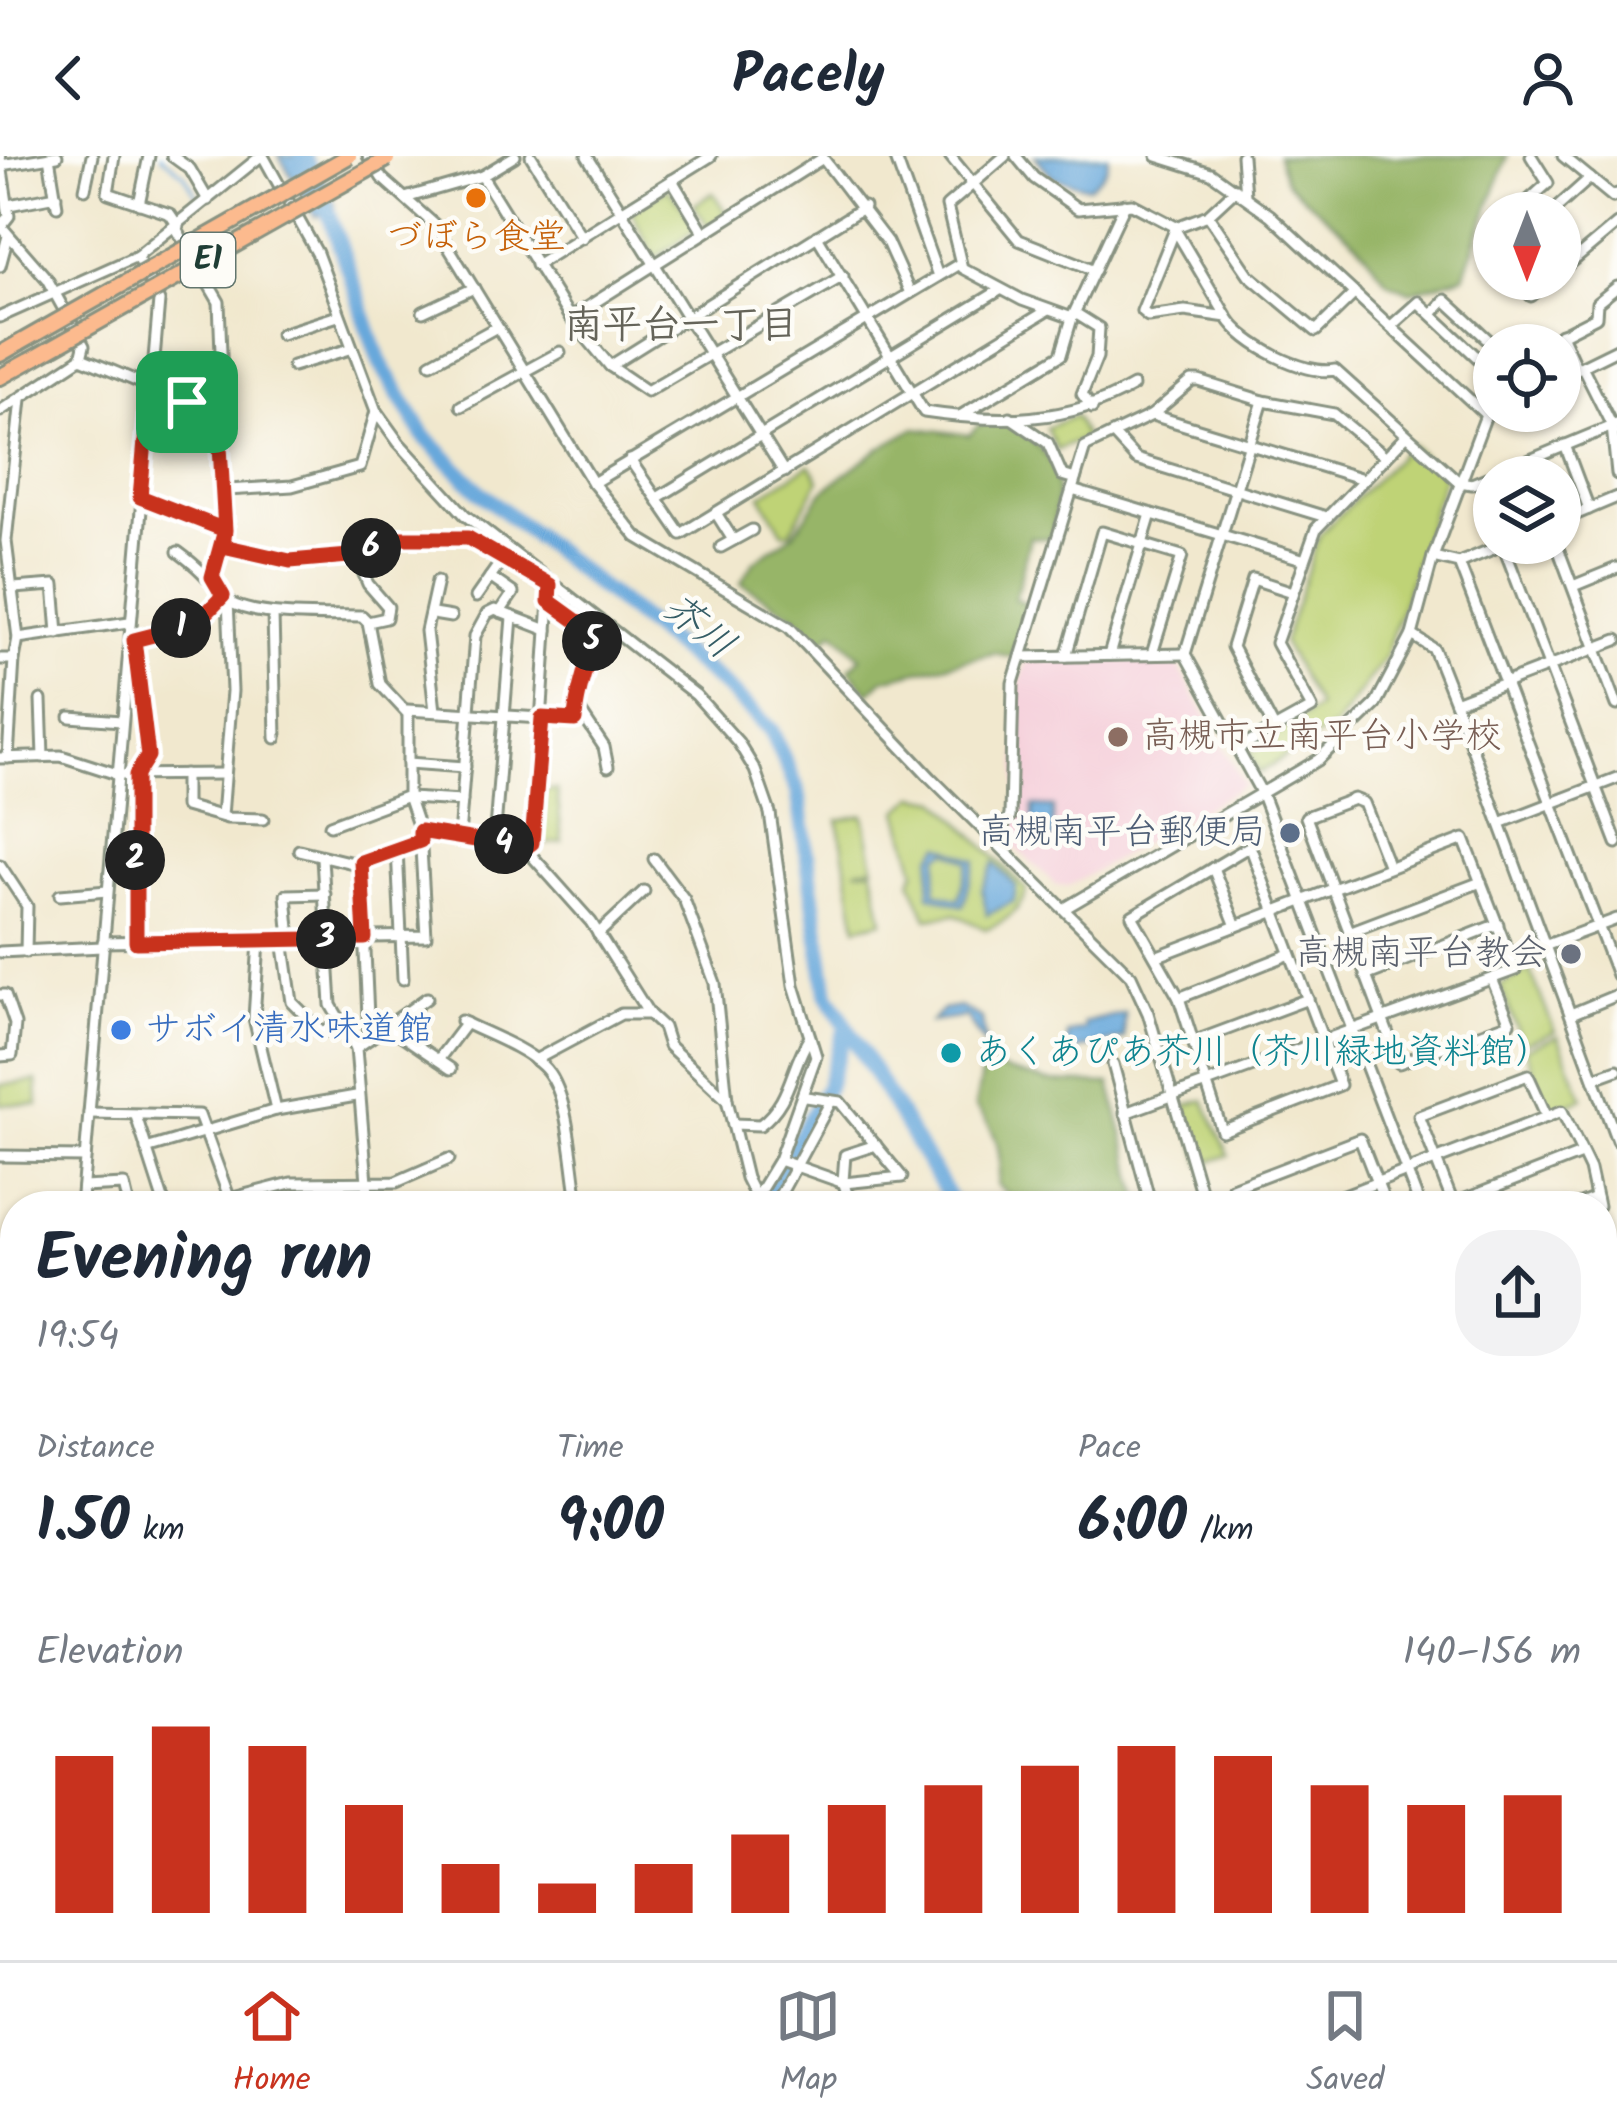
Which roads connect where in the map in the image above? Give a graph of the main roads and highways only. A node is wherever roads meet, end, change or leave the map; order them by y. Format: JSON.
{"nodes":[{"id":1,"x":349,"y":156,"type":"edge"},
{"id":2,"x":389,"y":158,"type":"edge"},
{"id":3,"x":0,"y":354,"type":"edge"},
{"id":4,"x":0,"y":377,"type":"edge"}],
"edges":[{"from":1,"to":3,"type":"highway","number":"E1","bridge":true},
{"from":2,"to":4,"type":"highway","number":"E1","bridge":true}]}
